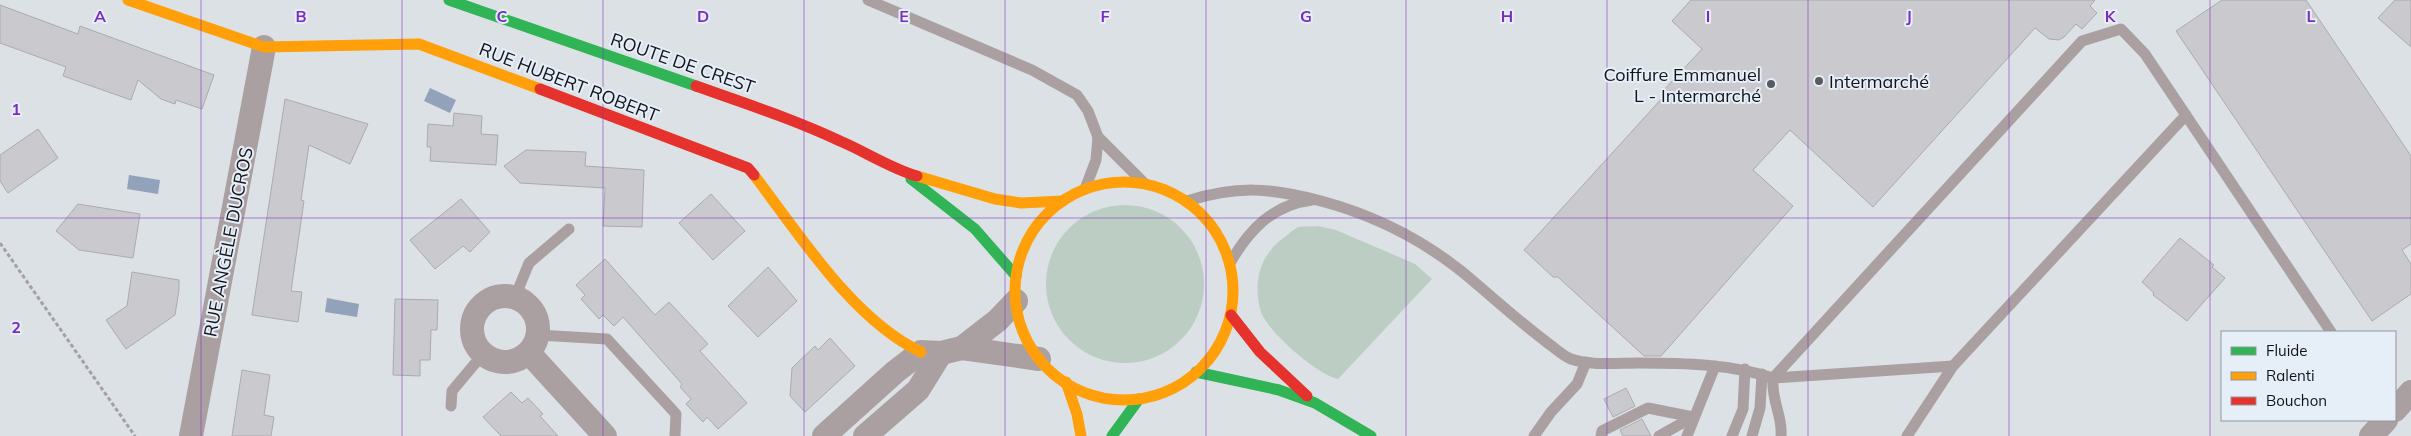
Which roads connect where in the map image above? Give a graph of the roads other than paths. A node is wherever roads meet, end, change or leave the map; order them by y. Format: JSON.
{"nodes":[{"id":1,"x":128,"y":0,"type":"edge"},
{"id":2,"x":449,"y":0,"type":"edge"},
{"id":3,"x":868,"y":0,"type":"edge"},
{"id":4,"x":264,"y":47,"type":"junction"},
{"id":5,"x":2186,"y":114,"type":"junction"},
{"id":6,"x":1098,"y":137,"type":"junction"},
{"id":7,"x":900,"y":170,"type":"junction"},
{"id":8,"x":1144,"y":183,"type":"junction"},
{"id":9,"x":1085,"y":189,"type":"junction"},
{"id":10,"x":1316,"y":200,"type":"junction"},
{"id":11,"x":1063,"y":201,"type":"junction"},
{"id":12,"x":1187,"y":201,"type":"junction"},
{"id":13,"x":569,"y":229,"type":"dead end"},
{"id":14,"x":1230,"y":263,"type":"junction"},
{"id":15,"x":1016,"y":276,"type":"junction"},
{"id":16,"x":515,"y":297,"type":"junction"},
{"id":17,"x":1016,"y":301,"type":"junction"},
{"id":18,"x":1231,"y":315,"type":"junction"},
{"id":19,"x":2330,"y":331,"type":"edge"},
{"id":20,"x":534,"y":344,"type":"junction"},
{"id":21,"x":941,"y":351,"type":"junction"},
{"id":22,"x":482,"y":354,"type":"junction"},
{"id":23,"x":1039,"y":359,"type":"junction"},
{"id":24,"x":1586,"y":362,"type":"junction"},
{"id":25,"x":1715,"y":366,"type":"junction"},
{"id":26,"x":1953,"y":366,"type":"junction"},
{"id":27,"x":1744,"y":369,"type":"junction"},
{"id":28,"x":1196,"y":372,"type":"junction"},
{"id":29,"x":1762,"y":374,"type":"junction"},
{"id":30,"x":1773,"y":378,"type":"junction"},
{"id":31,"x":1066,"y":382,"type":"junction"},
{"id":32,"x":2411,"y":392,"type":"edge"},
{"id":33,"x":1139,"y":399,"type":"junction"},
{"id":34,"x":1315,"y":403,"type":"junction"},
{"id":35,"x":451,"y":406,"type":"dead end"},
{"id":36,"x":2396,"y":409,"type":"edge"},
{"id":37,"x":1693,"y":417,"type":"junction"},
{"id":38,"x":2385,"y":421,"type":"edge"},
{"id":39,"x":191,"y":436,"type":"edge"},
{"id":40,"x":605,"y":436,"type":"edge"},
{"id":41,"x":675,"y":436,"type":"edge"},
{"id":42,"x":824,"y":436,"type":"edge"},
{"id":43,"x":865,"y":436,"type":"edge"},
{"id":44,"x":1081,"y":436,"type":"edge"},
{"id":45,"x":1112,"y":436,"type":"edge"},
{"id":46,"x":1370,"y":436,"type":"edge"},
{"id":47,"x":1534,"y":436,"type":"edge"},
{"id":48,"x":1601,"y":436,"type":"edge"},
{"id":49,"x":1660,"y":436,"type":"edge"},
{"id":50,"x":1687,"y":436,"type":"edge"},
{"id":51,"x":1732,"y":436,"type":"edge"},
{"id":52,"x":1752,"y":436,"type":"edge"},
{"id":53,"x":1782,"y":436,"type":"edge"},
{"id":54,"x":1907,"y":436,"type":"edge"},
{"id":55,"x":2371,"y":436,"type":"edge"}],
"edges":[{"from":1,"to":4,"type":"main road","name":"RUE HUBERT ROBERT"},
{"from":2,"to":7,"type":"main road","name":"ROUTE DE CREST"},
{"from":3,"to":6,"type":"lane"},
{"from":4,"to":21,"type":"main road","name":"RUE HUBERT ROBERT"},
{"from":4,"to":39,"type":"street","name":"RUE ANGÈLE DUCROS"},
{"from":5,"to":19,"type":"lane"},
{"from":5,"to":26,"type":"lane"},
{"from":5,"to":30,"type":"lane"},
{"from":6,"to":8,"type":"lane"},
{"from":6,"to":9,"type":"lane"},
{"from":7,"to":11,"type":"main road"},
{"from":7,"to":15,"type":"main road"},
{"from":8,"to":9,"type":"main road"},
{"from":8,"to":12,"type":"main road"},
{"from":9,"to":11,"type":"main road"},
{"from":10,"to":12,"type":"lane"},
{"from":10,"to":14,"type":"lane"},
{"from":10,"to":24,"type":"lane"},
{"from":11,"to":15,"type":"main road"},
{"from":12,"to":14,"type":"main road"},
{"from":13,"to":16,"type":"lane"},
{"from":14,"to":18,"type":"main road"},
{"from":15,"to":17,"type":"main road"},
{"from":16,"to":20,"type":"street"},
{"from":16,"to":22,"type":"street"},
{"from":17,"to":21,"type":"street"},
{"from":17,"to":23,"type":"main road"},
{"from":18,"to":28,"type":"main road"},
{"from":18,"to":34,"type":"main road"},
{"from":20,"to":22,"type":"street"},
{"from":20,"to":40,"type":"street"},
{"from":20,"to":41,"type":"lane"},
{"from":21,"to":23,"type":"street"},
{"from":21,"to":42,"type":"street"},
{"from":21,"to":43,"type":"street"},
{"from":22,"to":35,"type":"lane"},
{"from":23,"to":31,"type":"main road"},
{"from":24,"to":25,"type":"lane"},
{"from":24,"to":47,"type":"lane"},
{"from":25,"to":27,"type":"lane"},
{"from":25,"to":37,"type":"lane"},
{"from":26,"to":30,"type":"lane"},
{"from":26,"to":54,"type":"lane"},
{"from":27,"to":29,"type":"lane"},
{"from":27,"to":51,"type":"lane"},
{"from":28,"to":33,"type":"main road"},
{"from":28,"to":34,"type":"main road"},
{"from":29,"to":30,"type":"lane"},
{"from":29,"to":52,"type":"lane"},
{"from":30,"to":53,"type":"lane"},
{"from":31,"to":33,"type":"main road"},
{"from":31,"to":44,"type":"main road"},
{"from":32,"to":36,"type":"street"},
{"from":33,"to":45,"type":"main road"},
{"from":34,"to":46,"type":"main road"},
{"from":37,"to":48,"type":"lane"},
{"from":37,"to":49,"type":"lane"},
{"from":37,"to":50,"type":"lane"},
{"from":38,"to":55,"type":"street"}]}
